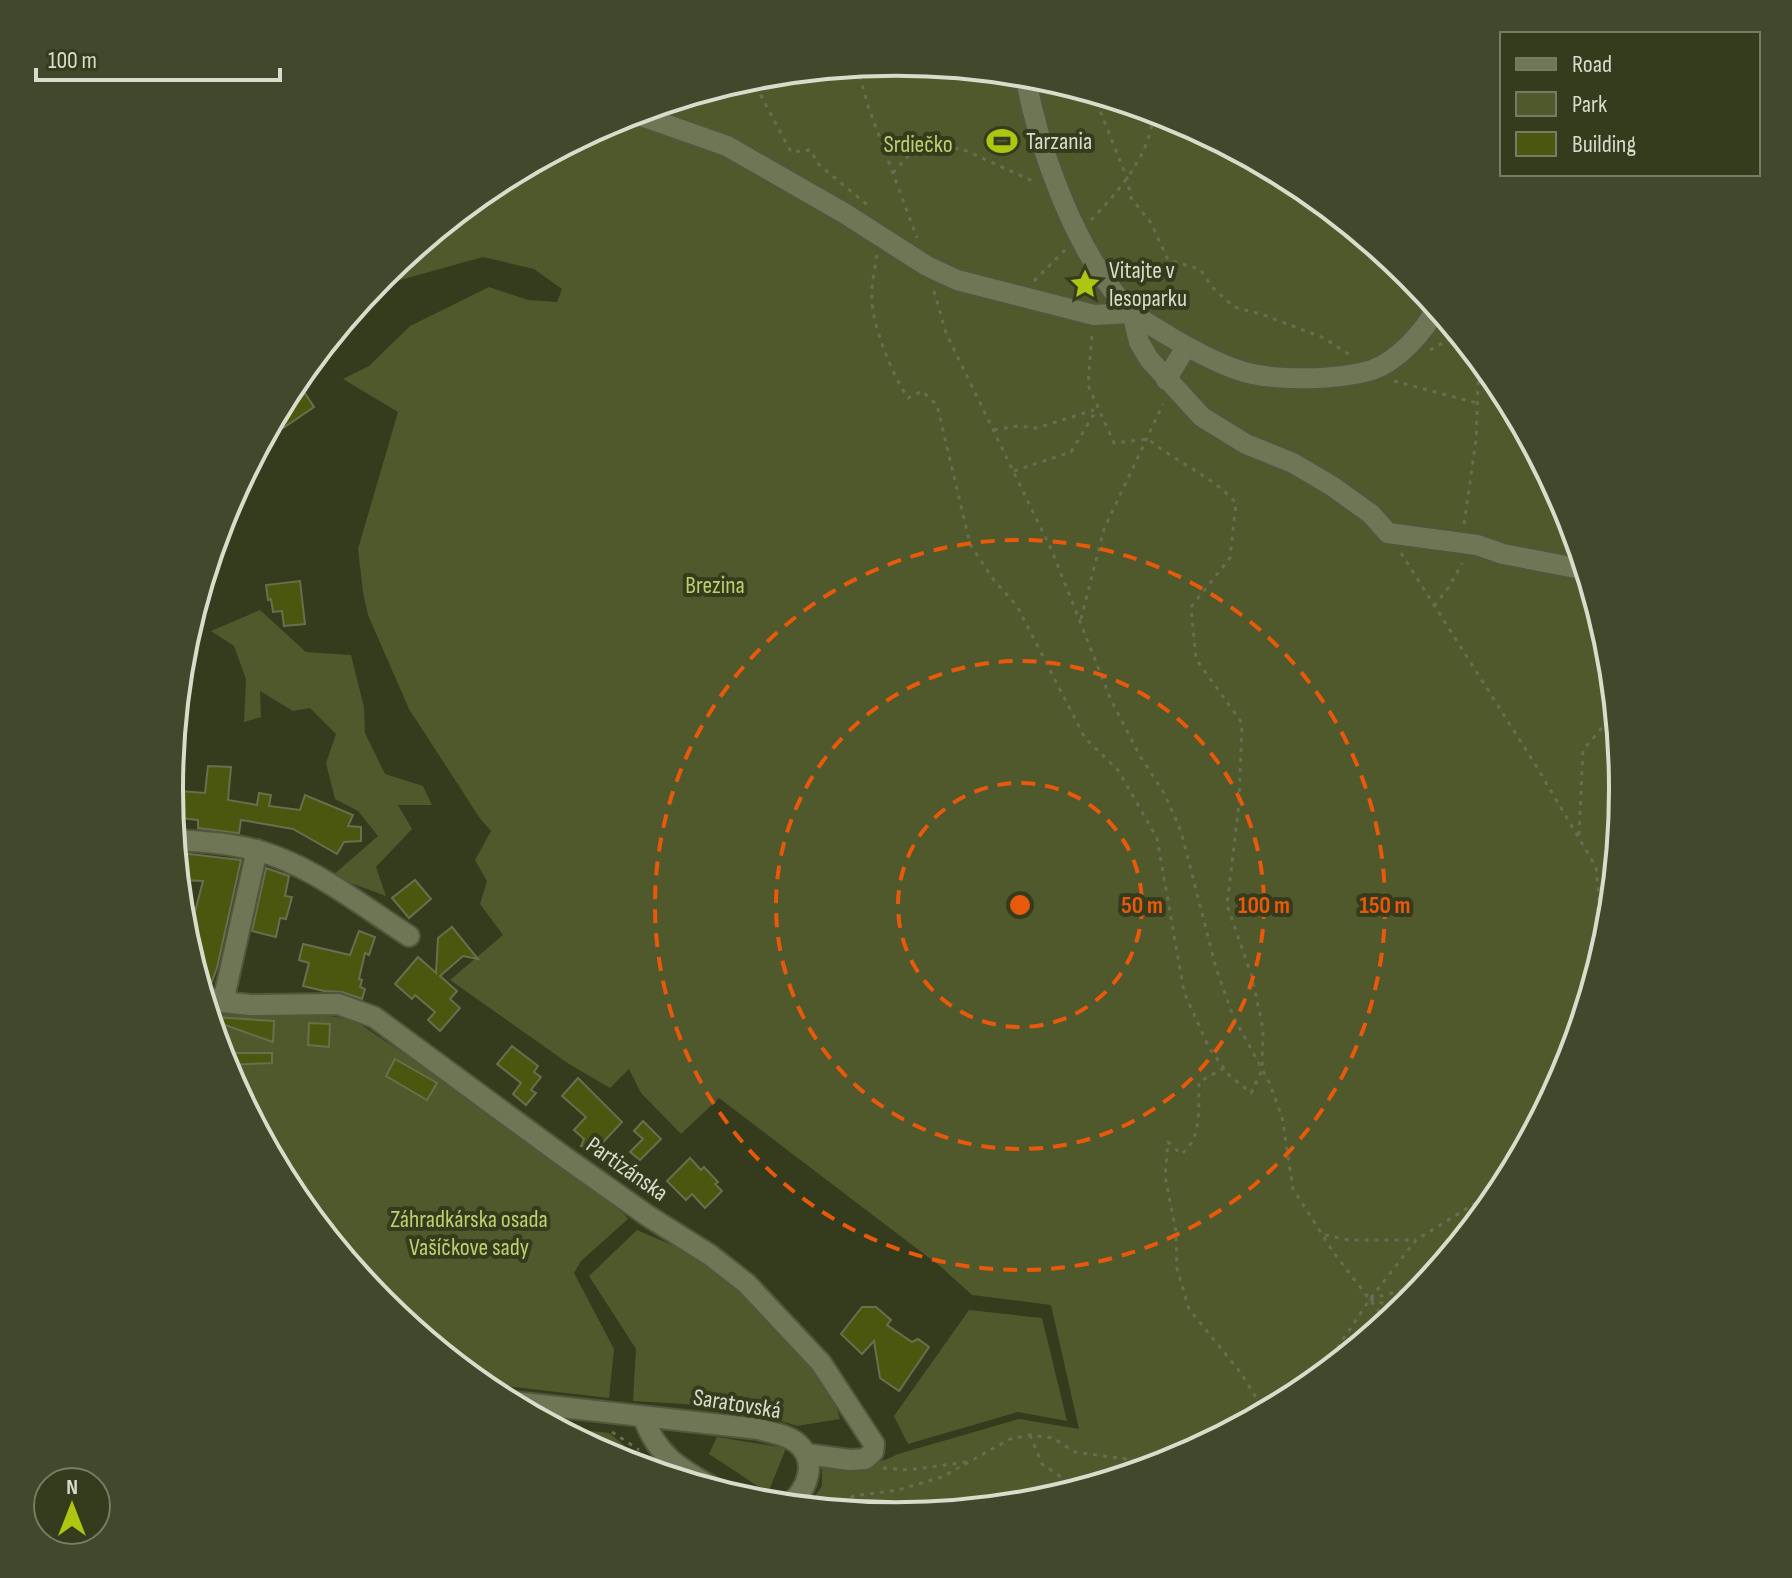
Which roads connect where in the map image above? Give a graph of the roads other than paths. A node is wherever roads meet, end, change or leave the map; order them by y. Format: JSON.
{"nodes":[{"id":1,"x":1027,"y":89,"type":"edge"},
{"id":2,"x":652,"y":120,"type":"edge"},
{"id":3,"x":1132,"y":313,"type":"junction"},
{"id":4,"x":1430,"y":317,"type":"edge"},
{"id":5,"x":1186,"y":347,"type":"junction"},
{"id":6,"x":1166,"y":380,"type":"junction"},
{"id":7,"x":1573,"y":568,"type":"edge"},
{"id":8,"x":185,"y":841,"type":"edge"},
{"id":9,"x":257,"y":850,"type":"junction"},
{"id":10,"x":409,"y":936,"type":"dead end"},
{"id":11,"x":215,"y":999,"type":"edge"},
{"id":12,"x":223,"y":1002,"type":"junction"},
{"id":13,"x":537,"y":1405,"type":"edge"},
{"id":14,"x":644,"y":1418,"type":"junction"},
{"id":15,"x":806,"y":1454,"type":"junction"},
{"id":16,"x":682,"y":1469,"type":"edge"},
{"id":17,"x":799,"y":1495,"type":"edge"}],
"edges":[{"from":1,"to":3,"type":"street"},
{"from":2,"to":3,"type":"street"},
{"from":3,"to":5,"type":"street"},
{"from":3,"to":6,"type":"street"},
{"from":4,"to":5,"type":"street"},
{"from":5,"to":6,"type":"street"},
{"from":6,"to":7,"type":"street"},
{"from":8,"to":9,"type":"street"},
{"from":9,"to":10,"type":"street"},
{"from":9,"to":12,"type":"street"},
{"from":11,"to":12,"type":"street","name":"Partizánska"},
{"from":12,"to":15,"type":"street","name":"Partizánska"},
{"from":13,"to":14,"type":"street","name":"Saratovská"},
{"from":14,"to":15,"type":"street","name":"Saratovská"},
{"from":14,"to":16,"type":"street"},
{"from":15,"to":17,"type":"street"}]}
